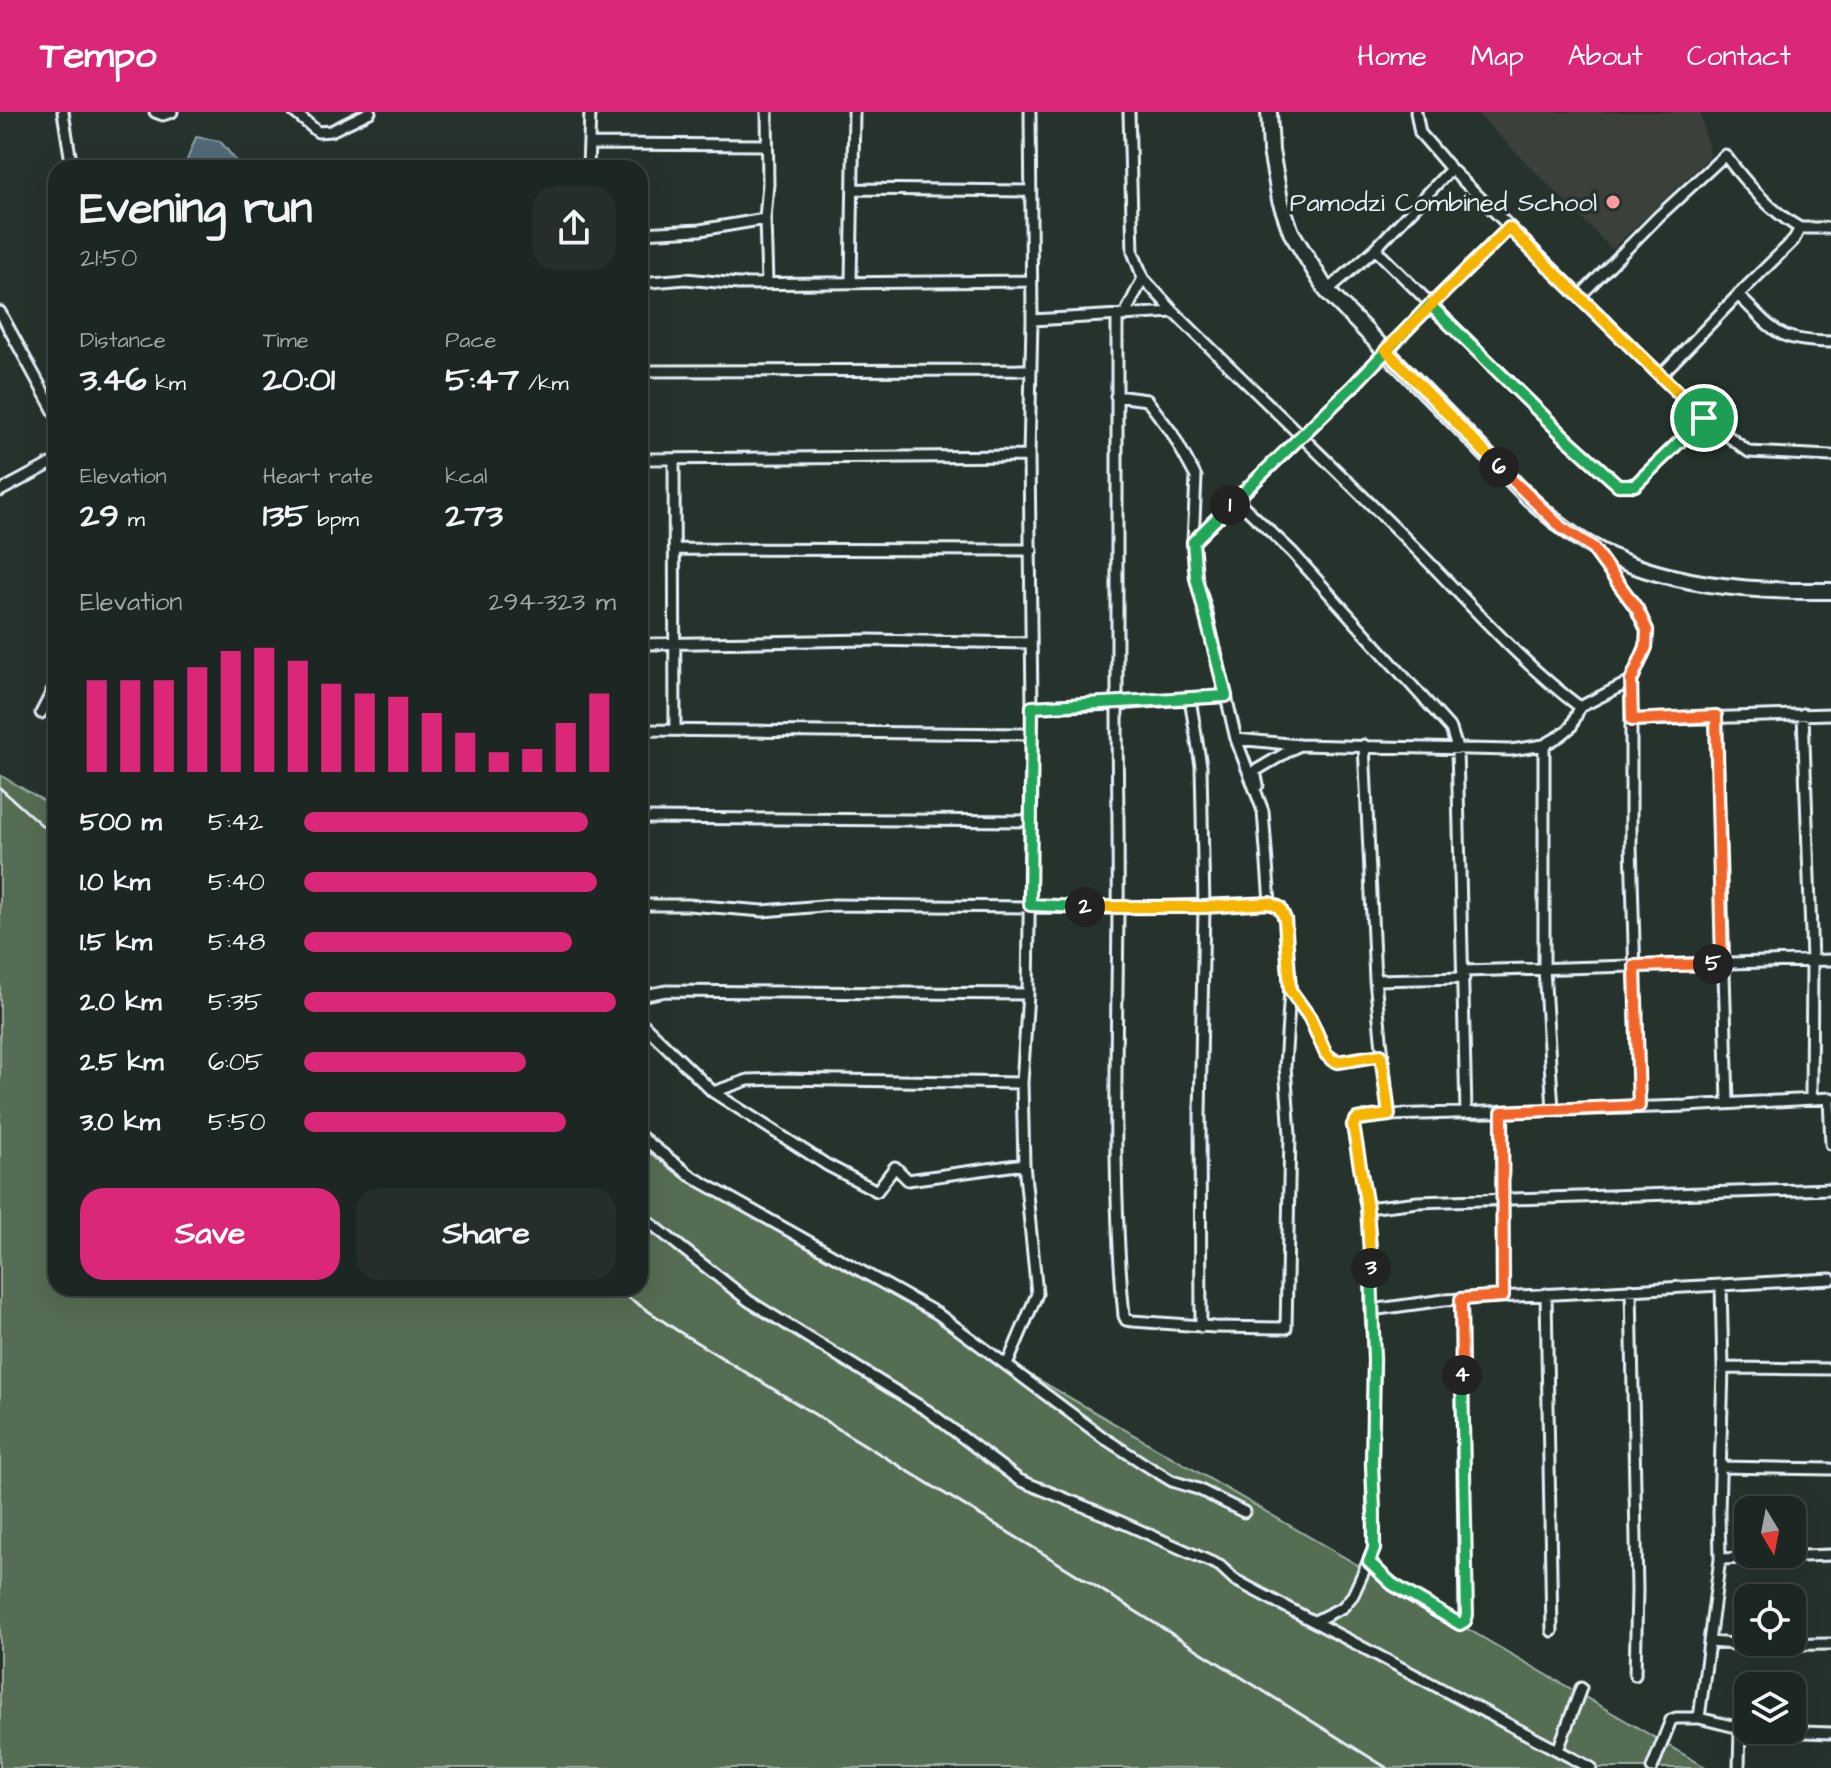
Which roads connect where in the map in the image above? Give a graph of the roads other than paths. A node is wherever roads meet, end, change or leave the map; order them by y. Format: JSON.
{"nodes":[{"id":1,"x":63,"y":112,"type":"edge"},
{"id":2,"x":155,"y":112,"type":"edge"},
{"id":3,"x":172,"y":112,"type":"edge"},
{"id":4,"x":294,"y":112,"type":"edge"},
{"id":5,"x":370,"y":112,"type":"edge"},
{"id":6,"x":590,"y":112,"type":"edge"},
{"id":7,"x":767,"y":112,"type":"edge"},
{"id":8,"x":854,"y":112,"type":"edge"},
{"id":9,"x":1030,"y":112,"type":"edge"},
{"id":10,"x":1129,"y":112,"type":"edge"},
{"id":11,"x":1269,"y":112,"type":"edge"},
{"id":12,"x":1416,"y":112,"type":"edge"},
{"id":13,"x":590,"y":144,"type":"junction"},
{"id":14,"x":767,"y":145,"type":"junction"},
{"id":15,"x":71,"y":160,"type":"edge"},
{"id":16,"x":589,"y":160,"type":"edge"},
{"id":17,"x":1451,"y":169,"type":"junction"},
{"id":18,"x":854,"y":189,"type":"junction"},
{"id":19,"x":1029,"y":191,"type":"junction"},
{"id":20,"x":765,"y":219,"type":"junction"},
{"id":21,"x":1509,"y":228,"type":"junction"},
{"id":22,"x":1800,"y":228,"type":"junction"},
{"id":23,"x":1831,"y":228,"type":"edge"},
{"id":24,"x":648,"y":233,"type":"edge"},
{"id":25,"x":1375,"y":249,"type":"junction"},
{"id":26,"x":1143,"y":278,"type":"junction"},
{"id":27,"x":851,"y":281,"type":"junction"},
{"id":28,"x":1031,"y":281,"type":"junction"},
{"id":29,"x":648,"y":282,"type":"edge"},
{"id":30,"x":767,"y":283,"type":"junction"},
{"id":31,"x":1327,"y":291,"type":"junction"},
{"id":32,"x":1581,"y":295,"type":"junction"},
{"id":33,"x":1738,"y":295,"type":"junction"},
{"id":34,"x":1430,"y":305,"type":"junction"},
{"id":35,"x":0,"y":312,"type":"edge"},
{"id":36,"x":1174,"y":312,"type":"junction"},
{"id":37,"x":1121,"y":316,"type":"junction"},
{"id":38,"x":1032,"y":320,"type":"junction"},
{"id":39,"x":1831,"y":342,"type":"edge"},
{"id":40,"x":1386,"y":350,"type":"junction"},
{"id":41,"x":1029,"y":370,"type":"junction"},
{"id":42,"x":648,"y":371,"type":"edge"},
{"id":43,"x":1661,"y":375,"type":"junction"},
{"id":44,"x":1116,"y":396,"type":"junction"},
{"id":45,"x":48,"y":400,"type":"edge"},
{"id":46,"x":1704,"y":418,"type":"junction"},
{"id":47,"x":1300,"y":436,"type":"junction"},
{"id":48,"x":1029,"y":456,"type":"junction"},
{"id":49,"x":1831,"y":456,"type":"edge"},
{"id":50,"x":648,"y":459,"type":"edge"},
{"id":51,"x":674,"y":459,"type":"junction"},
{"id":52,"x":48,"y":465,"type":"edge"},
{"id":53,"x":0,"y":491,"type":"edge"},
{"id":54,"x":1236,"y":499,"type":"junction"},
{"id":55,"x":1194,"y":513,"type":"junction"},
{"id":56,"x":1211,"y":522,"type":"junction"},
{"id":57,"x":1193,"y":542,"type":"junction"},
{"id":58,"x":1592,"y":547,"type":"junction"},
{"id":59,"x":676,"y":549,"type":"junction"},
{"id":60,"x":1032,"y":550,"type":"junction"},
{"id":61,"x":1831,"y":591,"type":"edge"},
{"id":62,"x":1031,"y":643,"type":"junction"},
{"id":63,"x":648,"y":644,"type":"edge"},
{"id":64,"x":677,"y":644,"type":"junction"},
{"id":65,"x":1631,"y":681,"type":"junction"},
{"id":66,"x":1226,"y":696,"type":"junction"},
{"id":67,"x":48,"y":699,"type":"edge"},
{"id":68,"x":1190,"y":699,"type":"junction"},
{"id":69,"x":1117,"y":704,"type":"junction"},
{"id":70,"x":1032,"y":707,"type":"junction"},
{"id":71,"x":1580,"y":707,"type":"junction"},
{"id":72,"x":41,"y":713,"type":"dead end"},
{"id":73,"x":1803,"y":714,"type":"junction"},
{"id":74,"x":1831,"y":714,"type":"edge"},
{"id":75,"x":1716,"y":716,"type":"junction"},
{"id":76,"x":1632,"y":720,"type":"junction"},
{"id":77,"x":648,"y":730,"type":"edge"},
{"id":78,"x":675,"y":730,"type":"junction"},
{"id":79,"x":1031,"y":734,"type":"junction"},
{"id":80,"x":1236,"y":739,"type":"junction"},
{"id":81,"x":1299,"y":745,"type":"junction"},
{"id":82,"x":1364,"y":745,"type":"junction"},
{"id":83,"x":1544,"y":745,"type":"junction"},
{"id":84,"x":1457,"y":748,"type":"junction"},
{"id":85,"x":1263,"y":811,"type":"junction"},
{"id":86,"x":648,"y":818,"type":"edge"},
{"id":87,"x":1030,"y":821,"type":"junction"},
{"id":88,"x":1270,"y":903,"type":"junction"},
{"id":89,"x":648,"y":905,"type":"edge"},
{"id":90,"x":1030,"y":905,"type":"junction"},
{"id":91,"x":1204,"y":907,"type":"junction"},
{"id":92,"x":1118,"y":908,"type":"junction"},
{"id":93,"x":1812,"y":960,"type":"junction"},
{"id":94,"x":1831,"y":960,"type":"edge"},
{"id":95,"x":1722,"y":964,"type":"junction"},
{"id":96,"x":1635,"y":966,"type":"junction"},
{"id":97,"x":1544,"y":969,"type":"junction"},
{"id":98,"x":1464,"y":975,"type":"junction"},
{"id":99,"x":1375,"y":980,"type":"junction"},
{"id":100,"x":1290,"y":990,"type":"junction"},
{"id":101,"x":648,"y":994,"type":"edge"},
{"id":102,"x":1028,"y":994,"type":"junction"},
{"id":103,"x":648,"y":1029,"type":"edge"},
{"id":104,"x":1381,"y":1055,"type":"junction"},
{"id":105,"x":1022,"y":1083,"type":"junction"},
{"id":106,"x":713,"y":1092,"type":"junction"},
{"id":107,"x":1811,"y":1098,"type":"junction"},
{"id":108,"x":1830,"y":1098,"type":"edge"},
{"id":109,"x":1728,"y":1102,"type":"junction"},
{"id":110,"x":1639,"y":1106,"type":"junction"},
{"id":111,"x":1553,"y":1109,"type":"junction"},
{"id":112,"x":1502,"y":1112,"type":"junction"},
{"id":113,"x":1466,"y":1113,"type":"junction"},
{"id":114,"x":1389,"y":1115,"type":"junction"},
{"id":115,"x":648,"y":1142,"type":"edge"},
{"id":116,"x":1831,"y":1144,"type":"edge"},
{"id":117,"x":1024,"y":1164,"type":"junction"},
{"id":118,"x":1831,"y":1189,"type":"edge"},
{"id":119,"x":1504,"y":1199,"type":"junction"},
{"id":120,"x":1367,"y":1208,"type":"junction"},
{"id":121,"x":648,"y":1221,"type":"edge"},
{"id":122,"x":1831,"y":1279,"type":"edge"},
{"id":123,"x":1721,"y":1285,"type":"junction"},
{"id":124,"x":1631,"y":1289,"type":"junction"},
{"id":125,"x":1546,"y":1294,"type":"junction"},
{"id":126,"x":1503,"y":1296,"type":"junction"},
{"id":127,"x":1461,"y":1299,"type":"junction"},
{"id":128,"x":1371,"y":1310,"type":"junction"},
{"id":129,"x":1201,"y":1327,"type":"junction"},
{"id":130,"x":1007,"y":1365,"type":"junction"},
{"id":131,"x":1723,"y":1368,"type":"junction"},
{"id":132,"x":1831,"y":1369,"type":"edge"},
{"id":133,"x":1720,"y":1467,"type":"junction"},
{"id":134,"x":1831,"y":1469,"type":"edge"},
{"id":135,"x":1244,"y":1512,"type":"dead end"},
{"id":136,"x":1831,"y":1555,"type":"edge"},
{"id":137,"x":1720,"y":1559,"type":"junction"},
{"id":138,"x":1369,"y":1562,"type":"junction"},
{"id":139,"x":1315,"y":1621,"type":"junction"},
{"id":140,"x":1552,"y":1631,"type":"dead end"},
{"id":141,"x":1709,"y":1642,"type":"junction"},
{"id":142,"x":1831,"y":1644,"type":"edge"},
{"id":143,"x":1635,"y":1675,"type":"dead end"},
{"id":144,"x":1581,"y":1688,"type":"dead end"},
{"id":145,"x":1699,"y":1718,"type":"junction"},
{"id":146,"x":1734,"y":1727,"type":"edge"},
{"id":147,"x":1806,"y":1732,"type":"edge"},
{"id":148,"x":1831,"y":1733,"type":"edge"},
{"id":149,"x":1744,"y":1744,"type":"edge"},
{"id":150,"x":1558,"y":1750,"type":"junction"},
{"id":151,"x":1591,"y":1768,"type":"edge"},
{"id":152,"x":1652,"y":1768,"type":"edge"},
{"id":153,"x":1739,"y":1768,"type":"edge"}],
"edges":[{"from":1,"to":15,"type":"street"},
{"from":2,"to":3,"type":"street"},
{"from":4,"to":5,"type":"street"},
{"from":6,"to":13,"type":"street"},
{"from":7,"to":14,"type":"street"},
{"from":8,"to":18,"type":"street"},
{"from":9,"to":19,"type":"street"},
{"from":10,"to":26,"type":"street"},
{"from":11,"to":31,"type":"street"},
{"from":12,"to":17,"type":"street"},
{"from":13,"to":14,"type":"street"},
{"from":13,"to":16,"type":"street"},
{"from":14,"to":20,"type":"street"},
{"from":17,"to":21,"type":"street"},
{"from":17,"to":25,"type":"street"},
{"from":18,"to":19,"type":"street"},
{"from":18,"to":27,"type":"street"},
{"from":19,"to":28,"type":"street"},
{"from":20,"to":24,"type":"street"},
{"from":20,"to":30,"type":"street"},
{"from":21,"to":32,"type":"street"},
{"from":21,"to":34,"type":"street"},
{"from":22,"to":23,"type":"street"},
{"from":22,"to":32,"type":"street"},
{"from":22,"to":33,"type":"street"},
{"from":25,"to":31,"type":"street"},
{"from":25,"to":34,"type":"street"},
{"from":26,"to":36,"type":"street"},
{"from":26,"to":37,"type":"street"},
{"from":27,"to":28,"type":"street"},
{"from":27,"to":30,"type":"street"},
{"from":28,"to":38,"type":"street"},
{"from":29,"to":30,"type":"street"},
{"from":31,"to":40,"type":"street"},
{"from":32,"to":43,"type":"street"},
{"from":33,"to":39,"type":"street"},
{"from":33,"to":43,"type":"street"},
{"from":34,"to":40,"type":"street"},
{"from":34,"to":46,"type":"street"},
{"from":35,"to":45,"type":"street"},
{"from":36,"to":37,"type":"street"},
{"from":36,"to":47,"type":"street"},
{"from":37,"to":38,"type":"street"},
{"from":37,"to":44,"type":"street"},
{"from":38,"to":41,"type":"street"},
{"from":40,"to":47,"type":"street"},
{"from":40,"to":58,"type":"street"},
{"from":41,"to":42,"type":"street"},
{"from":41,"to":48,"type":"street"},
{"from":43,"to":46,"type":"street"},
{"from":44,"to":55,"type":"street"},
{"from":44,"to":69,"type":"street"},
{"from":46,"to":49,"type":"street"},
{"from":47,"to":54,"type":"street"},
{"from":47,"to":71,"type":"street"},
{"from":48,"to":51,"type":"street"},
{"from":48,"to":60,"type":"street"},
{"from":50,"to":51,"type":"street"},
{"from":51,"to":59,"type":"street"},
{"from":52,"to":53,"type":"street"},
{"from":54,"to":56,"type":"street"},
{"from":54,"to":84,"type":"street"},
{"from":55,"to":56,"type":"street"},
{"from":55,"to":57,"type":"street"},
{"from":56,"to":57,"type":"street"},
{"from":57,"to":66,"type":"street"},
{"from":58,"to":61,"type":"street"},
{"from":58,"to":65,"type":"street"},
{"from":59,"to":60,"type":"street"},
{"from":59,"to":64,"type":"street"},
{"from":60,"to":62,"type":"street"},
{"from":62,"to":64,"type":"street"},
{"from":62,"to":70,"type":"street"},
{"from":63,"to":64,"type":"street"},
{"from":64,"to":78,"type":"street"},
{"from":65,"to":71,"type":"street"},
{"from":65,"to":76,"type":"street"},
{"from":66,"to":68,"type":"street"},
{"from":66,"to":80,"type":"street"},
{"from":67,"to":72,"type":"street"},
{"from":68,"to":69,"type":"street"},
{"from":68,"to":91,"type":"street"},
{"from":69,"to":70,"type":"street"},
{"from":69,"to":92,"type":"street"},
{"from":70,"to":79,"type":"street"},
{"from":71,"to":83,"type":"street"},
{"from":73,"to":74,"type":"street"},
{"from":73,"to":75,"type":"street"},
{"from":73,"to":93,"type":"street"},
{"from":75,"to":76,"type":"street"},
{"from":75,"to":95,"type":"street"},
{"from":76,"to":96,"type":"street"},
{"from":77,"to":78,"type":"street"},
{"from":78,"to":79,"type":"street"},
{"from":79,"to":87,"type":"street"},
{"from":80,"to":81,"type":"street"},
{"from":80,"to":85,"type":"street"},
{"from":81,"to":82,"type":"street"},
{"from":81,"to":85,"type":"street"},
{"from":82,"to":84,"type":"street"},
{"from":82,"to":99,"type":"street"},
{"from":83,"to":84,"type":"street"},
{"from":83,"to":97,"type":"street"},
{"from":84,"to":98,"type":"street"},
{"from":85,"to":88,"type":"street"},
{"from":86,"to":87,"type":"street"},
{"from":87,"to":90,"type":"street"},
{"from":88,"to":91,"type":"street"},
{"from":88,"to":100,"type":"street"},
{"from":89,"to":90,"type":"street"},
{"from":90,"to":92,"type":"street"},
{"from":90,"to":102,"type":"street"},
{"from":91,"to":92,"type":"street"},
{"from":91,"to":129,"type":"street"},
{"from":92,"to":129,"type":"street"},
{"from":93,"to":94,"type":"street"},
{"from":93,"to":95,"type":"street"},
{"from":93,"to":107,"type":"street"},
{"from":95,"to":96,"type":"street"},
{"from":95,"to":109,"type":"street"},
{"from":96,"to":97,"type":"street"},
{"from":96,"to":110,"type":"street"},
{"from":97,"to":98,"type":"street"},
{"from":97,"to":111,"type":"street"},
{"from":98,"to":99,"type":"street"},
{"from":98,"to":113,"type":"street"},
{"from":99,"to":104,"type":"street"},
{"from":100,"to":104,"type":"street"},
{"from":100,"to":129,"type":"street"},
{"from":101,"to":102,"type":"street"},
{"from":102,"to":105,"type":"street"},
{"from":103,"to":106,"type":"street"},
{"from":104,"to":114,"type":"street"},
{"from":105,"to":106,"type":"street"},
{"from":105,"to":117,"type":"street"},
{"from":106,"to":117,"type":"street"},
{"from":107,"to":108,"type":"street"},
{"from":107,"to":109,"type":"street"},
{"from":108,"to":116,"type":"street"},
{"from":109,"to":110,"type":"street"},
{"from":110,"to":111,"type":"street"},
{"from":111,"to":112,"type":"street"},
{"from":112,"to":113,"type":"street"},
{"from":112,"to":119,"type":"street"},
{"from":113,"to":114,"type":"street"},
{"from":114,"to":120,"type":"street"},
{"from":115,"to":130,"type":"street"},
{"from":117,"to":130,"type":"street"},
{"from":118,"to":119,"type":"street"},
{"from":119,"to":120,"type":"street"},
{"from":119,"to":126,"type":"street"},
{"from":120,"to":128,"type":"street"},
{"from":121,"to":139,"type":"street"},
{"from":122,"to":123,"type":"street"},
{"from":123,"to":124,"type":"street"},
{"from":123,"to":131,"type":"street"},
{"from":124,"to":125,"type":"street"},
{"from":124,"to":143,"type":"street"},
{"from":125,"to":126,"type":"street"},
{"from":125,"to":140,"type":"street"},
{"from":126,"to":127,"type":"street"},
{"from":127,"to":128,"type":"street"},
{"from":127,"to":138,"type":"street"},
{"from":128,"to":138,"type":"street"},
{"from":130,"to":135,"type":"street"},
{"from":131,"to":132,"type":"street"},
{"from":131,"to":133,"type":"street"},
{"from":133,"to":134,"type":"street"},
{"from":133,"to":137,"type":"street"},
{"from":136,"to":137,"type":"street"},
{"from":137,"to":141,"type":"street"},
{"from":138,"to":139,"type":"street"},
{"from":139,"to":150,"type":"street"},
{"from":141,"to":142,"type":"street"},
{"from":141,"to":145,"type":"street"},
{"from":144,"to":150,"type":"street"},
{"from":145,"to":146,"type":"street"},
{"from":145,"to":152,"type":"street"},
{"from":147,"to":148,"type":"street"},
{"from":149,"to":153,"type":"street"},
{"from":150,"to":151,"type":"street"}]}
